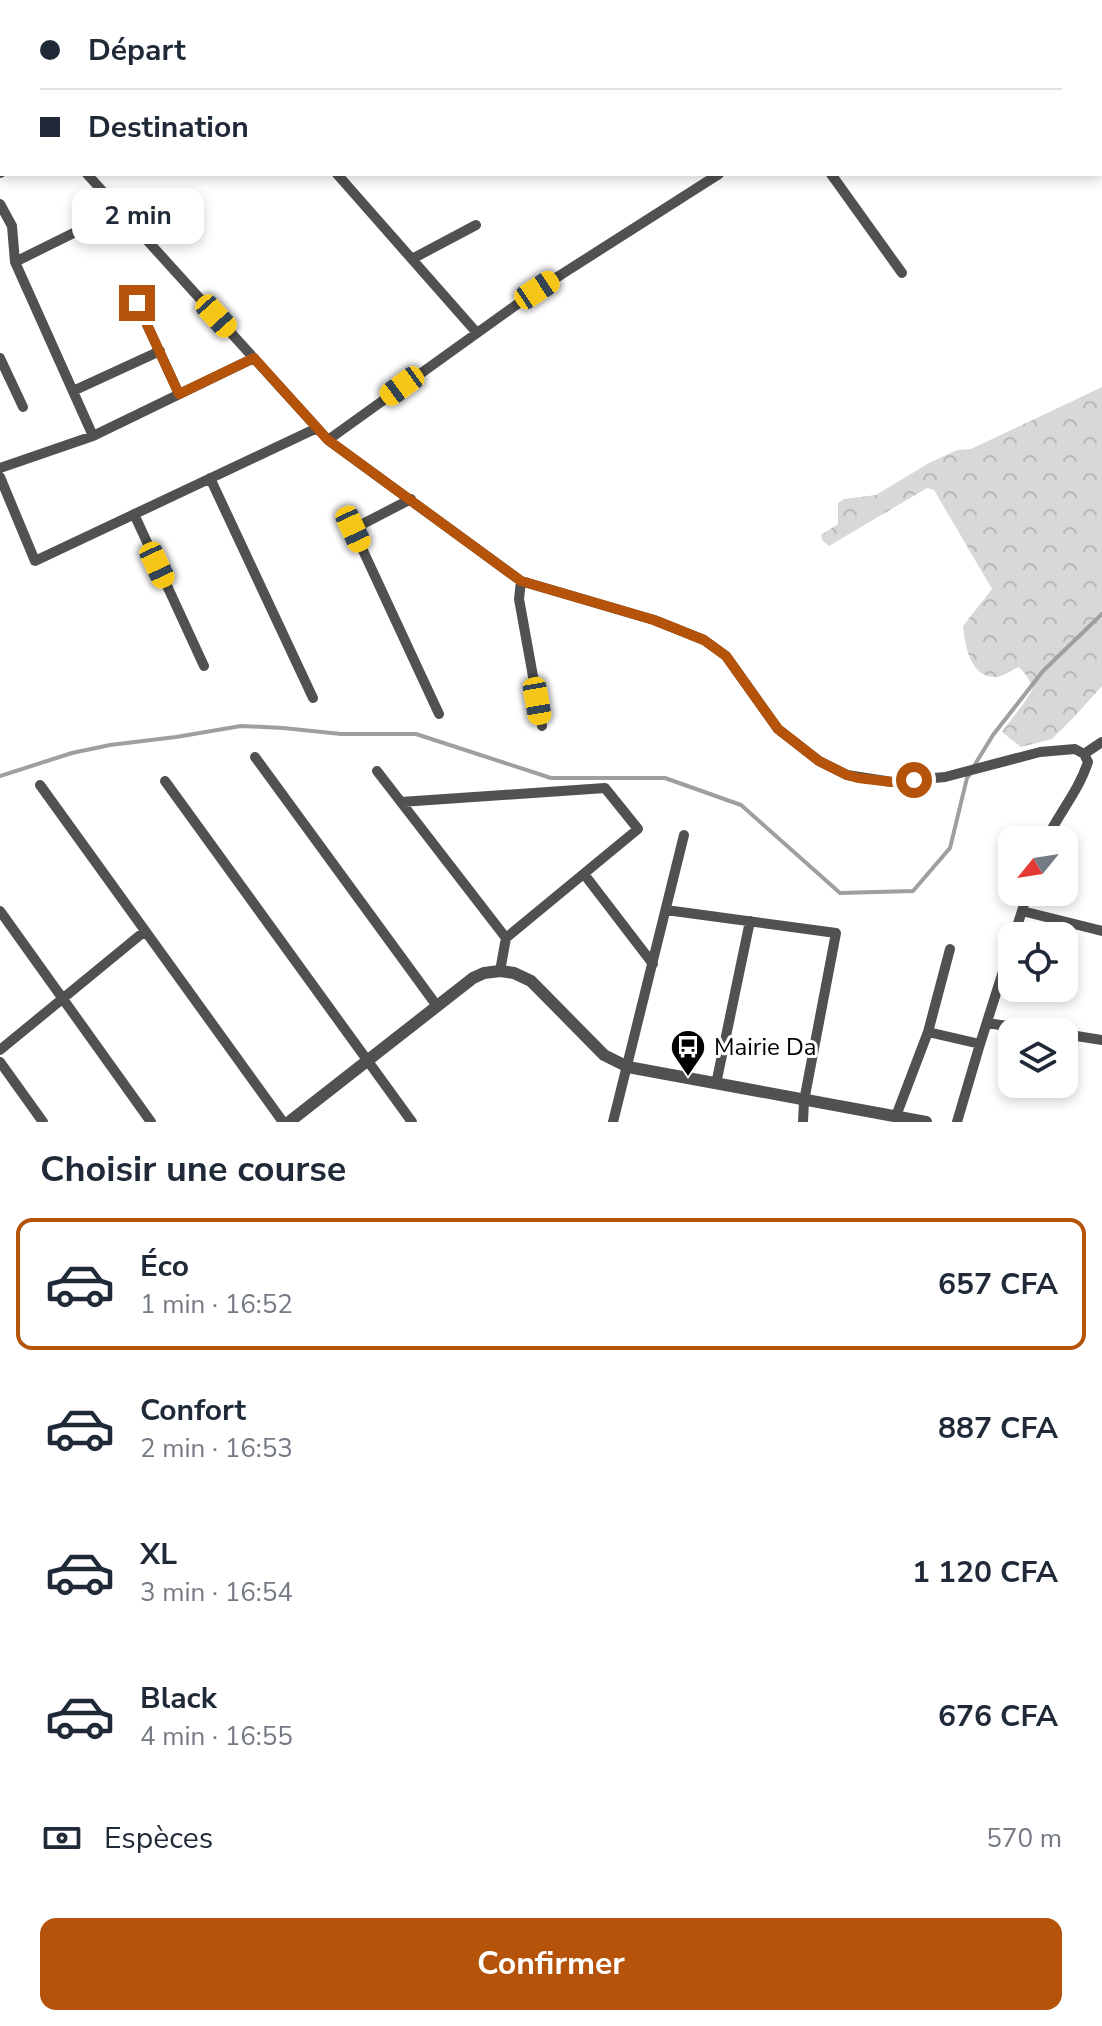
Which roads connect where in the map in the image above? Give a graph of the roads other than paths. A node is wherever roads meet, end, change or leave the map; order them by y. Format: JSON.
{"nodes":[{"id":1,"x":89,"y":176,"type":"edge"},
{"id":2,"x":339,"y":176,"type":"edge"},
{"id":3,"x":714,"y":176,"type":"edge"},
{"id":4,"x":832,"y":176,"type":"edge"},
{"id":5,"x":0,"y":204,"type":"edge"},
{"id":6,"x":120,"y":210,"type":"junction"},
{"id":7,"x":476,"y":225,"type":"dead end"},
{"id":8,"x":412,"y":259,"type":"junction"},
{"id":9,"x":15,"y":262,"type":"junction"},
{"id":10,"x":902,"y":273,"type":"dead end"},
{"id":11,"x":137,"y":303,"type":"dead end"},
{"id":12,"x":477,"y":333,"type":"junction"},
{"id":13,"x":160,"y":351,"type":"junction"},
{"id":14,"x":0,"y":358,"type":"edge"},
{"id":15,"x":254,"y":358,"type":"junction"},
{"id":16,"x":73,"y":391,"type":"junction"},
{"id":17,"x":179,"y":394,"type":"junction"},
{"id":18,"x":23,"y":407,"type":"dead end"},
{"id":19,"x":317,"y":428,"type":"junction"},
{"id":20,"x":93,"y":436,"type":"junction"},
{"id":21,"x":328,"y":440,"type":"junction"},
{"id":22,"x":0,"y":468,"type":"edge"},
{"id":23,"x":0,"y":477,"type":"edge"},
{"id":24,"x":210,"y":478,"type":"junction"},
{"id":25,"x":411,"y":499,"type":"junction"},
{"id":26,"x":134,"y":514,"type":"junction"},
{"id":27,"x":521,"y":581,"type":"junction"},
{"id":28,"x":204,"y":666,"type":"dead end"},
{"id":29,"x":313,"y":698,"type":"dead end"},
{"id":30,"x":439,"y":714,"type":"dead end"},
{"id":31,"x":542,"y":726,"type":"dead end"},
{"id":32,"x":1102,"y":742,"type":"edge"},
{"id":33,"x":1084,"y":754,"type":"junction"},
{"id":34,"x":255,"y":757,"type":"dead end"},
{"id":35,"x":377,"y":771,"type":"dead end"},
{"id":36,"x":165,"y":781,"type":"dead end"},
{"id":37,"x":40,"y":785,"type":"dead end"},
{"id":38,"x":401,"y":802,"type":"junction"},
{"id":39,"x":1053,"y":826,"type":"edge"},
{"id":40,"x":684,"y":835,"type":"dead end"},
{"id":41,"x":584,"y":874,"type":"junction"},
{"id":42,"x":1024,"y":906,"type":"edge"},
{"id":43,"x":666,"y":910,"type":"junction"},
{"id":44,"x":0,"y":911,"type":"edge"},
{"id":45,"x":1022,"y":911,"type":"junction"},
{"id":46,"x":750,"y":921,"type":"junction"},
{"id":47,"x":1018,"y":922,"type":"edge"},
{"id":48,"x":145,"y":931,"type":"junction"},
{"id":49,"x":1102,"y":931,"type":"edge"},
{"id":50,"x":506,"y":938,"type":"junction"},
{"id":51,"x":950,"y":949,"type":"dead end"},
{"id":52,"x":653,"y":964,"type":"junction"},
{"id":53,"x":500,"y":971,"type":"junction"},
{"id":54,"x":998,"y":988,"type":"edge"},
{"id":55,"x":62,"y":999,"type":"junction"},
{"id":56,"x":437,"y":1006,"type":"junction"},
{"id":57,"x":987,"y":1023,"type":"junction"},
{"id":58,"x":998,"y":1025,"type":"edge"},
{"id":59,"x":928,"y":1032,"type":"junction"},
{"id":60,"x":1078,"y":1036,"type":"edge"},
{"id":61,"x":1102,"y":1040,"type":"edge"},
{"id":62,"x":980,"y":1044,"type":"junction"},
{"id":63,"x":0,"y":1050,"type":"edge"},
{"id":64,"x":368,"y":1060,"type":"junction"},
{"id":65,"x":0,"y":1062,"type":"edge"},
{"id":66,"x":628,"y":1067,"type":"junction"},
{"id":67,"x":716,"y":1084,"type":"junction"},
{"id":68,"x":804,"y":1101,"type":"junction"},
{"id":69,"x":896,"y":1116,"type":"junction"},
{"id":70,"x":43,"y":1122,"type":"edge"},
{"id":71,"x":151,"y":1122,"type":"edge"},
{"id":72,"x":286,"y":1122,"type":"edge"},
{"id":73,"x":412,"y":1122,"type":"edge"},
{"id":74,"x":613,"y":1122,"type":"edge"},
{"id":75,"x":803,"y":1122,"type":"edge"},
{"id":76,"x":926,"y":1122,"type":"edge"},
{"id":77,"x":957,"y":1122,"type":"edge"}],
"edges":[{"from":1,"to":6,"type":"street"},
{"from":2,"to":8,"type":"street"},
{"from":3,"to":12,"type":"street"},
{"from":4,"to":10,"type":"street"},
{"from":5,"to":9,"type":"street"},
{"from":6,"to":9,"type":"street"},
{"from":6,"to":15,"type":"street"},
{"from":7,"to":8,"type":"street"},
{"from":8,"to":12,"type":"street"},
{"from":9,"to":16,"type":"street"},
{"from":11,"to":13,"type":"street"},
{"from":12,"to":21,"type":"street"},
{"from":13,"to":16,"type":"street"},
{"from":13,"to":17,"type":"street"},
{"from":14,"to":18,"type":"street"},
{"from":15,"to":17,"type":"street"},
{"from":15,"to":19,"type":"street"},
{"from":16,"to":20,"type":"street"},
{"from":17,"to":20,"type":"street"},
{"from":19,"to":21,"type":"street"},
{"from":19,"to":24,"type":"street"},
{"from":20,"to":22,"type":"street"},
{"from":21,"to":25,"type":"street"},
{"from":23,"to":26,"type":"street"},
{"from":24,"to":26,"type":"street"},
{"from":24,"to":29,"type":"street"},
{"from":25,"to":27,"type":"street"},
{"from":25,"to":30,"type":"street"},
{"from":26,"to":28,"type":"street"},
{"from":27,"to":31,"type":"street"},
{"from":27,"to":33,"type":"street"},
{"from":32,"to":33,"type":"street"},
{"from":33,"to":39,"type":"street"},
{"from":34,"to":56,"type":"street"},
{"from":35,"to":38,"type":"street"},
{"from":36,"to":64,"type":"street"},
{"from":37,"to":48,"type":"street"},
{"from":38,"to":41,"type":"street"},
{"from":38,"to":50,"type":"street"},
{"from":40,"to":43,"type":"street"},
{"from":41,"to":50,"type":"street"},
{"from":41,"to":52,"type":"street"},
{"from":42,"to":45,"type":"street"},
{"from":43,"to":46,"type":"street"},
{"from":43,"to":52,"type":"street"},
{"from":44,"to":55,"type":"street"},
{"from":45,"to":47,"type":"street"},
{"from":45,"to":49,"type":"street"},
{"from":46,"to":67,"type":"street"},
{"from":46,"to":68,"type":"street"},
{"from":48,"to":55,"type":"street"},
{"from":48,"to":72,"type":"street"},
{"from":50,"to":53,"type":"street"},
{"from":51,"to":59,"type":"street"},
{"from":52,"to":66,"type":"street"},
{"from":53,"to":56,"type":"street"},
{"from":53,"to":66,"type":"street"},
{"from":54,"to":57,"type":"street"},
{"from":55,"to":63,"type":"street"},
{"from":55,"to":71,"type":"street"},
{"from":56,"to":64,"type":"street"},
{"from":57,"to":58,"type":"street"},
{"from":57,"to":62,"type":"street"},
{"from":59,"to":62,"type":"street"},
{"from":59,"to":69,"type":"street"},
{"from":60,"to":61,"type":"street"},
{"from":62,"to":77,"type":"street"},
{"from":64,"to":72,"type":"street"},
{"from":64,"to":73,"type":"street"},
{"from":65,"to":70,"type":"street"},
{"from":66,"to":67,"type":"street"},
{"from":66,"to":74,"type":"street"},
{"from":67,"to":68,"type":"street"},
{"from":68,"to":69,"type":"street"},
{"from":68,"to":75,"type":"street"},
{"from":69,"to":76,"type":"street"}]}
